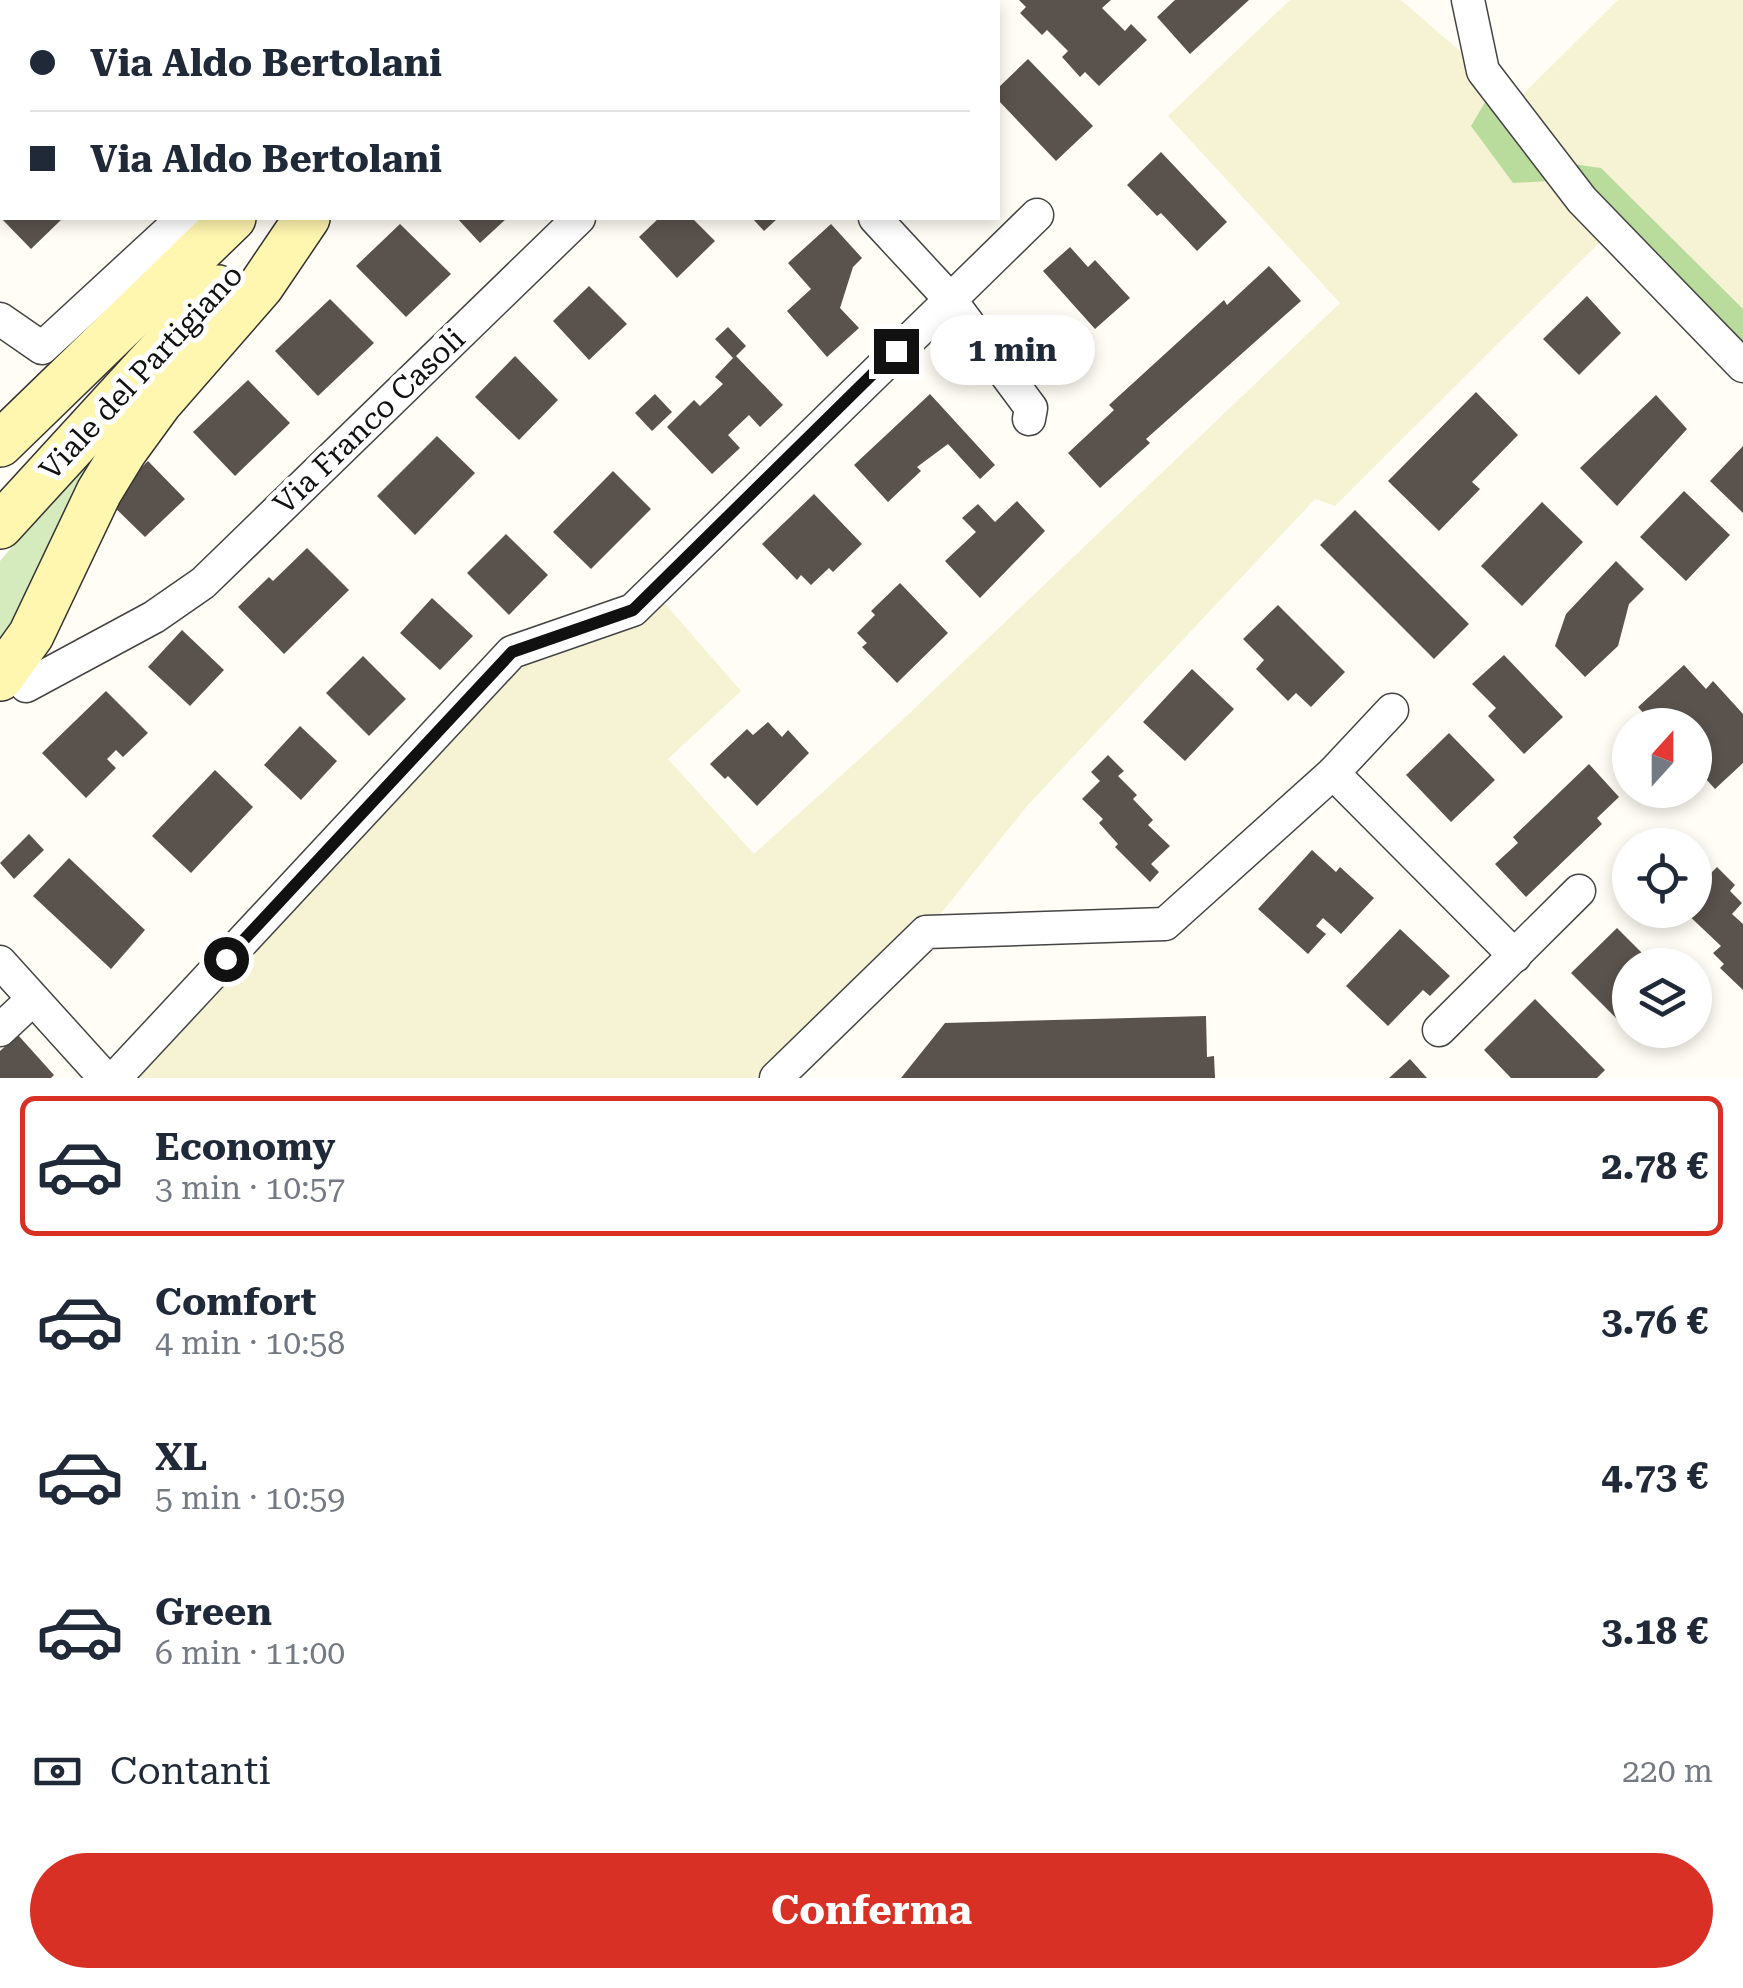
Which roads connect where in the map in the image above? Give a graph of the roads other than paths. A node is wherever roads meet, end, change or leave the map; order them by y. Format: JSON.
{"nodes":[{"id":1,"x":1468,"y":0,"type":"edge"},
{"id":2,"x":1036,"y":215,"type":"dead end"},
{"id":3,"x":180,"y":220,"type":"edge"},
{"id":4,"x":231,"y":220,"type":"edge"},
{"id":5,"x":279,"y":220,"type":"edge"},
{"id":6,"x":306,"y":220,"type":"edge"},
{"id":7,"x":577,"y":220,"type":"edge"},
{"id":8,"x":878,"y":220,"type":"edge"},
{"id":9,"x":949,"y":298,"type":"junction"},
{"id":10,"x":0,"y":319,"type":"edge"},
{"id":11,"x":1743,"y":366,"type":"edge"},
{"id":12,"x":1029,"y":419,"type":"dead end"},
{"id":13,"x":0,"y":444,"type":"edge"},
{"id":14,"x":0,"y":526,"type":"edge"},
{"id":15,"x":124,"y":600,"type":"dead end"},
{"id":16,"x":154,"y":618,"type":"junction"},
{"id":17,"x":13,"y":682,"type":"edge"},
{"id":18,"x":1392,"y":710,"type":"dead end"},
{"id":19,"x":1333,"y":773,"type":"junction"},
{"id":20,"x":1579,"y":891,"type":"dead end"},
{"id":21,"x":1515,"y":956,"type":"junction"},
{"id":22,"x":0,"y":962,"type":"edge"},
{"id":23,"x":32,"y":1000,"type":"junction"},
{"id":24,"x":0,"y":1030,"type":"edge"},
{"id":25,"x":1439,"y":1030,"type":"dead end"},
{"id":26,"x":105,"y":1078,"type":"edge"},
{"id":27,"x":114,"y":1078,"type":"edge"},
{"id":28,"x":776,"y":1078,"type":"edge"}],
"edges":[{"from":1,"to":11,"type":"street"},
{"from":2,"to":9,"type":"street"},
{"from":3,"to":10,"type":"street"},
{"from":4,"to":13,"type":"main road"},
{"from":5,"to":14,"type":"main road","name":"Viale del Partigiano"},
{"from":6,"to":17,"type":"main road"},
{"from":7,"to":16,"type":"street","name":"Via Franco Casoli"},
{"from":8,"to":9,"type":"street"},
{"from":9,"to":12,"type":"street"},
{"from":9,"to":27,"type":"street"},
{"from":15,"to":16,"type":"street"},
{"from":16,"to":17,"type":"street","name":"Via Franco Casoli"},
{"from":18,"to":19,"type":"street"},
{"from":19,"to":21,"type":"street"},
{"from":19,"to":28,"type":"street"},
{"from":20,"to":21,"type":"street"},
{"from":21,"to":25,"type":"street"},
{"from":22,"to":23,"type":"street"},
{"from":23,"to":24,"type":"street"},
{"from":23,"to":26,"type":"street"}]}
